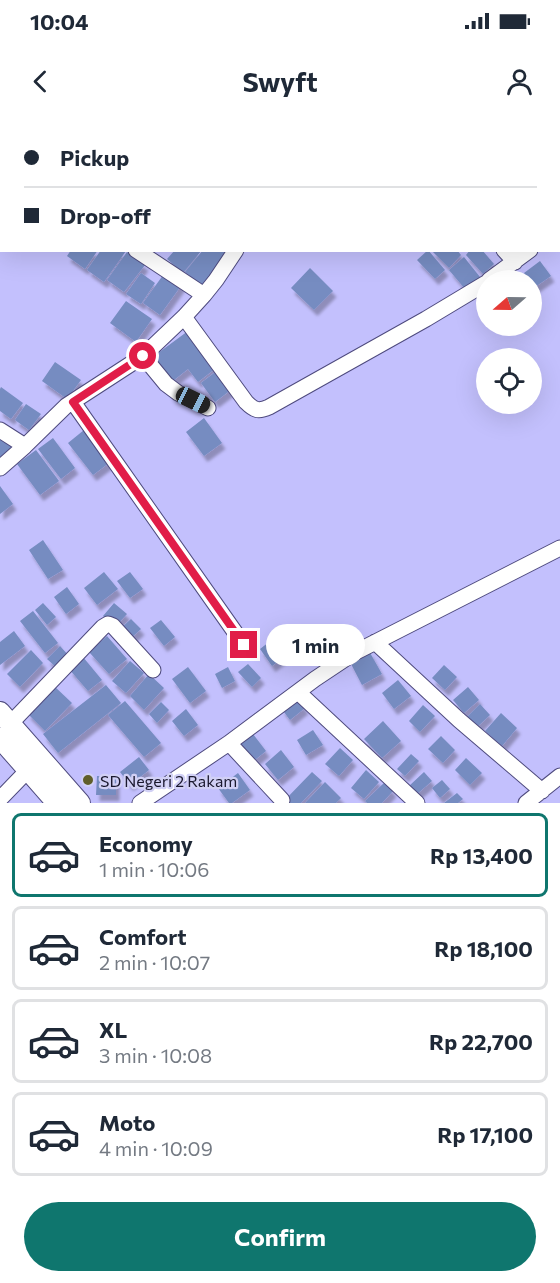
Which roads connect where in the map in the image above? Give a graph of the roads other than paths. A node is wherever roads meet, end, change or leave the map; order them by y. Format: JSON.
{"nodes":[{"id":1,"x":139,"y":252,"type":"edge"},
{"id":2,"x":235,"y":252,"type":"edge"},
{"id":3,"x":509,"y":256,"type":"edge"},
{"id":4,"x":497,"y":270,"type":"edge"},
{"id":5,"x":476,"y":289,"type":"edge"},
{"id":6,"x":204,"y":295,"type":"junction"},
{"id":7,"x":184,"y":317,"type":"junction"},
{"id":8,"x":143,"y":356,"type":"junction"},
{"id":9,"x":73,"y":402,"type":"junction"},
{"id":10,"x":208,"y":408,"type":"dead end"},
{"id":11,"x":0,"y":430,"type":"edge"},
{"id":12,"x":25,"y":446,"type":"junction"},
{"id":13,"x":0,"y":468,"type":"edge"},
{"id":14,"x":560,"y":548,"type":"edge"},
{"id":15,"x":375,"y":642,"type":"junction"},
{"id":16,"x":244,"y":645,"type":"dead end"},
{"id":17,"x":153,"y":670,"type":"dead end"},
{"id":18,"x":298,"y":692,"type":"junction"},
{"id":19,"x":3,"y":725,"type":"edge"},
{"id":20,"x":229,"y":743,"type":"junction"},
{"id":21,"x":28,"y":770,"type":"junction"},
{"id":22,"x":560,"y":776,"type":"edge"},
{"id":23,"x":542,"y":790,"type":"junction"},
{"id":24,"x":0,"y":799,"type":"edge"},
{"id":25,"x":282,"y":800,"type":"dead end"},
{"id":26,"x":57,"y":803,"type":"edge"},
{"id":27,"x":80,"y":803,"type":"edge"},
{"id":28,"x":140,"y":803,"type":"edge"},
{"id":29,"x":417,"y":803,"type":"edge"},
{"id":30,"x":526,"y":803,"type":"edge"}],
"edges":[{"from":1,"to":6,"type":"street"},
{"from":2,"to":6,"type":"street"},
{"from":3,"to":4,"type":"street"},
{"from":5,"to":7,"type":"street"},
{"from":6,"to":7,"type":"street"},
{"from":7,"to":8,"type":"street"},
{"from":8,"to":9,"type":"street"},
{"from":8,"to":10,"type":"street"},
{"from":9,"to":12,"type":"street"},
{"from":9,"to":16,"type":"street"},
{"from":11,"to":12,"type":"street"},
{"from":12,"to":13,"type":"street"},
{"from":14,"to":15,"type":"street"},
{"from":15,"to":18,"type":"street"},
{"from":15,"to":23,"type":"street"},
{"from":17,"to":19,"type":"street"},
{"from":18,"to":20,"type":"street"},
{"from":18,"to":29,"type":"street"},
{"from":19,"to":21,"type":"main road"},
{"from":19,"to":27,"type":"main road"},
{"from":20,"to":25,"type":"street"},
{"from":20,"to":28,"type":"street"},
{"from":21,"to":24,"type":"street"},
{"from":21,"to":26,"type":"main road"},
{"from":22,"to":23,"type":"street"},
{"from":23,"to":30,"type":"street"}]}
